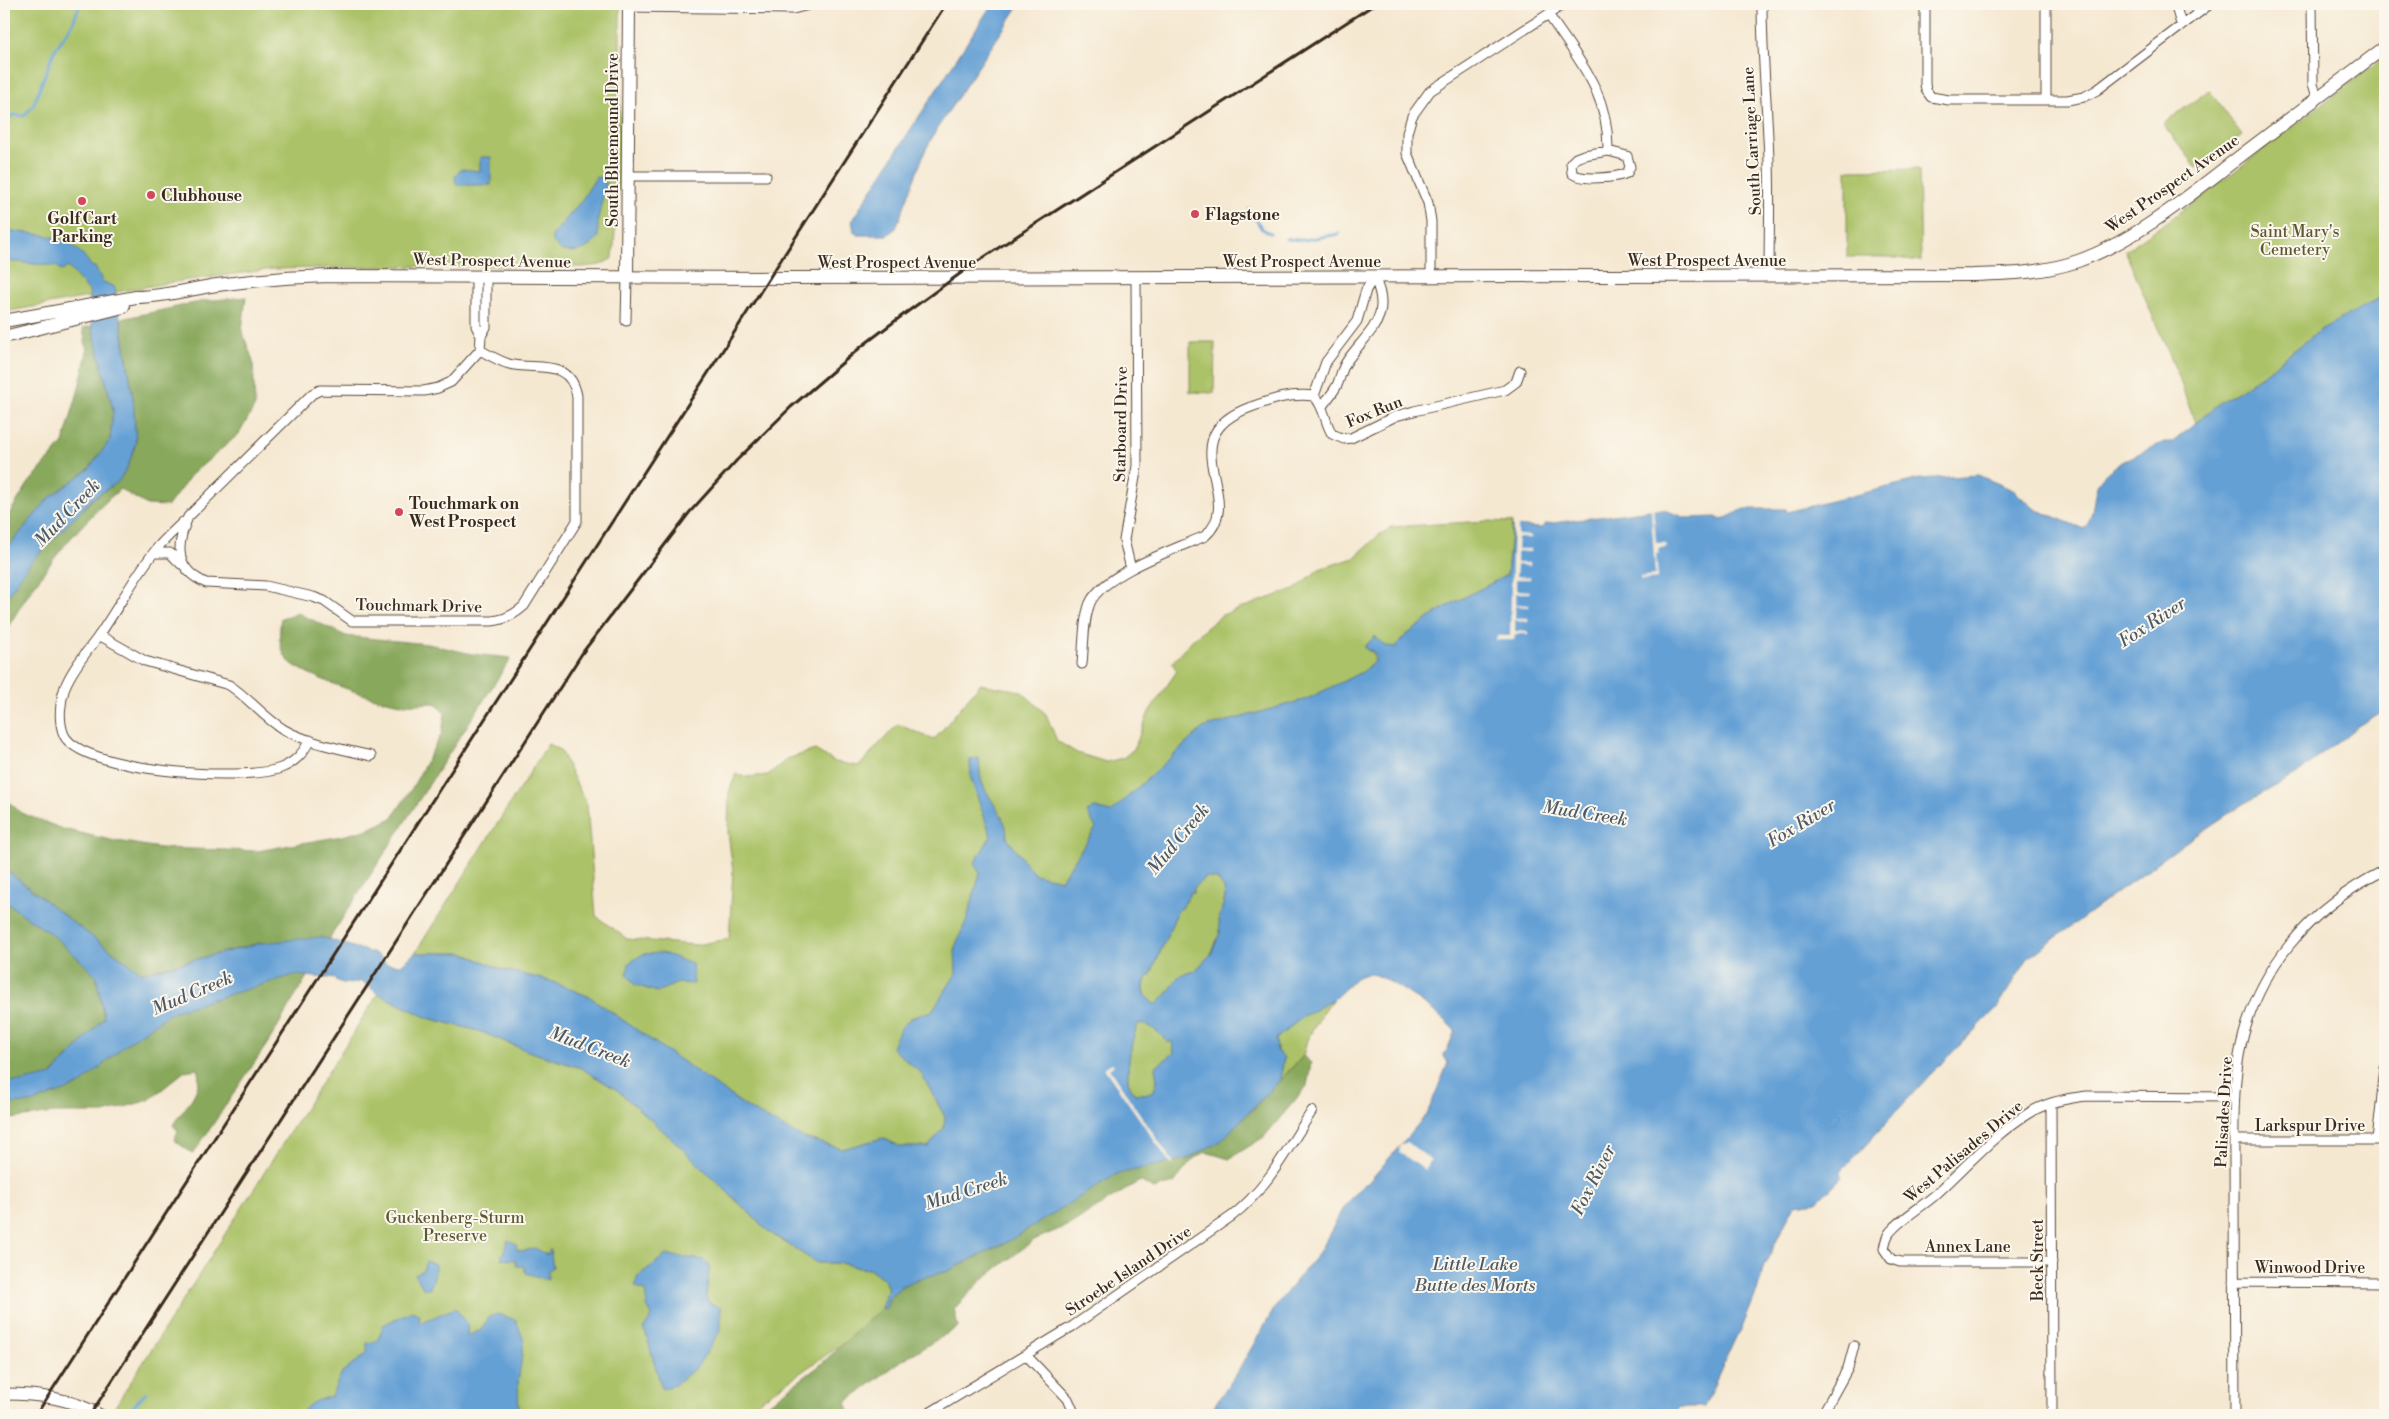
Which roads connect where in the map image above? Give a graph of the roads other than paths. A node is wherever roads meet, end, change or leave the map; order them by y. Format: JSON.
{"nodes":[{"id":1,"x":813,"y":4,"type":"edge"},
{"id":2,"x":1564,"y":4,"type":"edge"},
{"id":3,"x":1762,"y":4,"type":"edge"},
{"id":4,"x":1925,"y":4,"type":"edge"},
{"id":5,"x":2046,"y":4,"type":"edge"},
{"id":6,"x":2175,"y":4,"type":"edge"},
{"id":7,"x":2210,"y":4,"type":"edge"},
{"id":8,"x":2312,"y":4,"type":"edge"},
{"id":9,"x":629,"y":6,"type":"edge"},
{"id":10,"x":1548,"y":14,"type":"junction"},
{"id":11,"x":2182,"y":24,"type":"junction"},
{"id":12,"x":2385,"y":47,"type":"edge"},
{"id":13,"x":2317,"y":97,"type":"junction"},
{"id":14,"x":2046,"y":100,"type":"junction"},
{"id":15,"x":1608,"y":151,"type":"junction"},
{"id":16,"x":628,"y":176,"type":"junction"},
{"id":17,"x":766,"y":176,"type":"dead end"},
{"id":18,"x":1431,"y":276,"type":"junction"},
{"id":19,"x":1769,"y":276,"type":"junction"},
{"id":20,"x":627,"y":277,"type":"junction"},
{"id":21,"x":1374,"y":277,"type":"junction"},
{"id":22,"x":481,"y":278,"type":"junction"},
{"id":23,"x":1136,"y":278,"type":"junction"},
{"id":24,"x":87,"y":311,"type":"junction"},
{"id":25,"x":4,"y":321,"type":"edge"},
{"id":26,"x":626,"y":321,"type":"dead end"},
{"id":27,"x":4,"y":337,"type":"edge"},
{"id":28,"x":480,"y":350,"type":"junction"},
{"id":29,"x":1520,"y":371,"type":"dead end"},
{"id":30,"x":1314,"y":396,"type":"junction"},
{"id":31,"x":1322,"y":405,"type":"junction"},
{"id":32,"x":188,"y":517,"type":"junction"},
{"id":33,"x":154,"y":553,"type":"junction"},
{"id":34,"x":1131,"y":569,"type":"junction"},
{"id":35,"x":187,"y":570,"type":"junction"},
{"id":36,"x":99,"y":635,"type":"junction"},
{"id":37,"x":1082,"y":664,"type":"dead end"},
{"id":38,"x":310,"y":740,"type":"junction"},
{"id":39,"x":371,"y":756,"type":"dead end"},
{"id":40,"x":2385,"y":870,"type":"edge"},
{"id":41,"x":2385,"y":1068,"type":"edge"},
{"id":42,"x":2235,"y":1097,"type":"junction"},
{"id":43,"x":2051,"y":1104,"type":"junction"},
{"id":44,"x":1312,"y":1111,"type":"dead end"},
{"id":45,"x":2235,"y":1140,"type":"junction"},
{"id":46,"x":2381,"y":1140,"type":"edge"},
{"id":47,"x":1886,"y":1255,"type":"joint"},
{"id":48,"x":2052,"y":1262,"type":"junction"},
{"id":49,"x":2234,"y":1282,"type":"junction"},
{"id":50,"x":2385,"y":1283,"type":"edge"},
{"id":51,"x":1854,"y":1346,"type":"dead end"},
{"id":52,"x":1026,"y":1355,"type":"junction"},
{"id":53,"x":4,"y":1394,"type":"edge"},
{"id":54,"x":100,"y":1415,"type":"edge"},
{"id":55,"x":926,"y":1415,"type":"edge"},
{"id":56,"x":1076,"y":1415,"type":"edge"},
{"id":57,"x":1822,"y":1415,"type":"edge"},
{"id":58,"x":2052,"y":1415,"type":"edge"},
{"id":59,"x":2235,"y":1415,"type":"edge"}],
"edges":[{"from":1,"to":9,"type":"street"},
{"from":2,"to":10,"type":"street"},
{"from":3,"to":19,"type":"street","name":"South Carriage Lane"},
{"from":4,"to":14,"type":"street"},
{"from":5,"to":14,"type":"street"},
{"from":6,"to":11,"type":"street"},
{"from":7,"to":11,"type":"street"},
{"from":8,"to":13,"type":"street"},
{"from":9,"to":16,"type":"main road","name":"South Bluemound Drive"},
{"from":10,"to":15,"type":"street"},
{"from":10,"to":18,"type":"street"},
{"from":11,"to":14,"type":"street"},
{"from":12,"to":13,"type":"main road","name":"West Prospect Avenue"},
{"from":13,"to":19,"type":"main road","name":"West Prospect Avenue"},
{"from":15,"to":15,"type":"street"},
{"from":16,"to":17,"type":"street"},
{"from":16,"to":20,"type":"main road","name":"South Bluemound Drive"},
{"from":18,"to":19,"type":"main road","name":"West Prospect Avenue"},
{"from":18,"to":21,"type":"main road","name":"West Prospect Avenue"},
{"from":20,"to":22,"type":"main road","name":"West Prospect Avenue"},
{"from":20,"to":23,"type":"main road","name":"West Prospect Avenue"},
{"from":20,"to":26,"type":"street"},
{"from":21,"to":23,"type":"main road","name":"West Prospect Avenue"},
{"from":21,"to":30,"type":"street"},
{"from":21,"to":31,"type":"street"},
{"from":22,"to":24,"type":"main road","name":"West Prospect Avenue"},
{"from":22,"to":28,"type":"street"},
{"from":23,"to":34,"type":"street","name":"Starboard Drive"},
{"from":24,"to":25,"type":"main road","name":"West Prospect Avenue"},
{"from":24,"to":27,"type":"main road","name":"West Prospect Avenue"},
{"from":28,"to":32,"type":"street"},
{"from":28,"to":35,"type":"street","name":"Touchmark Drive"},
{"from":29,"to":31,"type":"street","name":"Fox Run"},
{"from":30,"to":31,"type":"street","name":"Fox Run"},
{"from":30,"to":34,"type":"street"},
{"from":32,"to":33,"type":"street"},
{"from":32,"to":35,"type":"street"},
{"from":33,"to":35,"type":"street","name":"Touchmark Drive"},
{"from":33,"to":36,"type":"street"},
{"from":34,"to":37,"type":"street"},
{"from":36,"to":38,"type":"street"},
{"from":36,"to":38,"type":"street"},
{"from":38,"to":39,"type":"street"},
{"from":40,"to":42,"type":"street","name":"Palisades Drive"},
{"from":41,"to":46,"type":"street"},
{"from":42,"to":43,"type":"street","name":"West Palisades Drive"},
{"from":42,"to":45,"type":"street","name":"Palisades Drive"},
{"from":43,"to":47,"type":"street","name":"West Palisades Drive"},
{"from":43,"to":48,"type":"street","name":"Beck Street"},
{"from":44,"to":52,"type":"street","name":"Stroebe Island Drive"},
{"from":45,"to":46,"type":"street","name":"Larkspur Drive"},
{"from":45,"to":49,"type":"street","name":"Palisades Drive"},
{"from":47,"to":48,"type":"street","name":"Annex Lane"},
{"from":48,"to":58,"type":"street","name":"Beck Street"},
{"from":49,"to":50,"type":"street","name":"Winwood Drive"},
{"from":49,"to":59,"type":"street","name":"Palisades Drive"},
{"from":51,"to":57,"type":"street"},
{"from":52,"to":55,"type":"street","name":"Stroebe Island Drive"},
{"from":52,"to":56,"type":"street"},
{"from":53,"to":54,"type":"street"}]}
